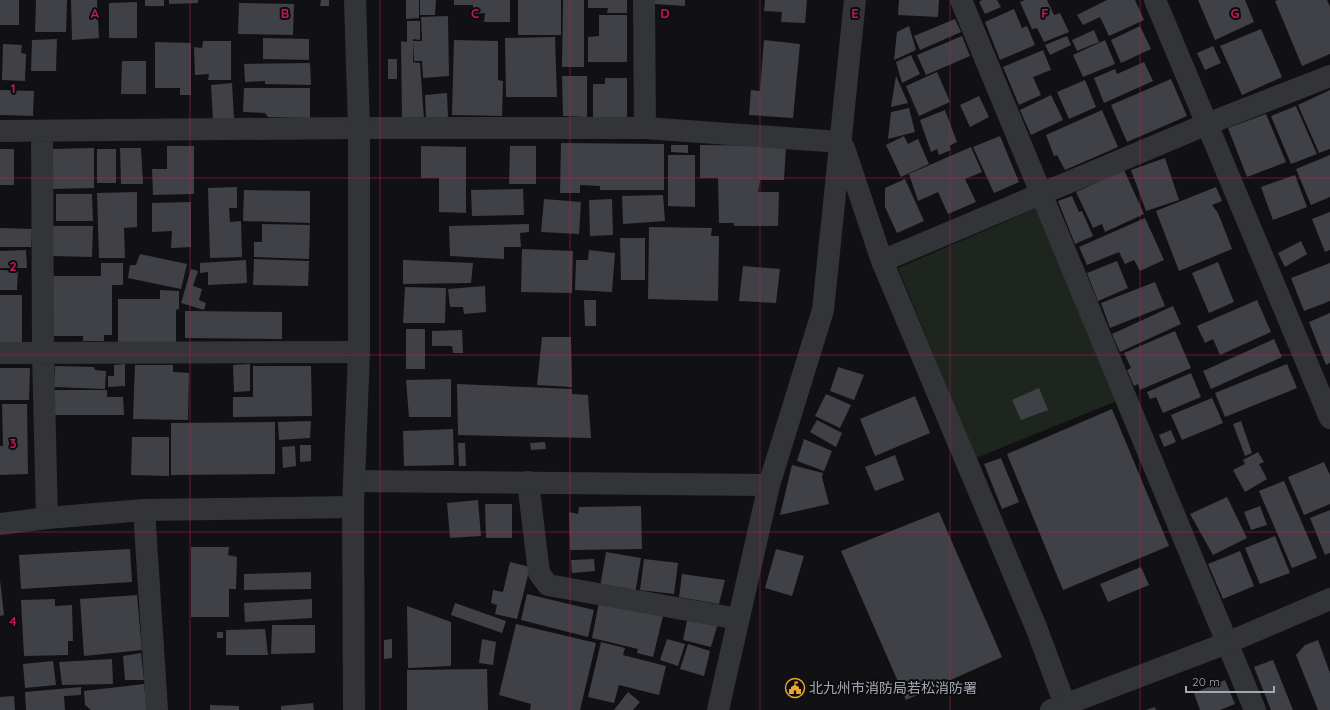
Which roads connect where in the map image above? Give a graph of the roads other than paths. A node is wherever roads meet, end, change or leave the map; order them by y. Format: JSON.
{"nodes":[{"id":1,"x":356,"y":0,"type":"edge"},
{"id":2,"x":644,"y":0,"type":"edge"},
{"id":3,"x":855,"y":0,"type":"edge"},
{"id":4,"x":961,"y":0,"type":"edge"},
{"id":5,"x":1155,"y":0,"type":"edge"},
{"id":6,"x":1330,"y":76,"type":"edge"},
{"id":7,"x":1207,"y":124,"type":"junction"},
{"id":8,"x":359,"y":128,"type":"junction"},
{"id":9,"x":645,"y":128,"type":"junction"},
{"id":10,"x":0,"y":131,"type":"edge"},
{"id":11,"x":42,"y":131,"type":"junction"},
{"id":12,"x":841,"y":142,"type":"junction"},
{"id":13,"x":1042,"y":195,"type":"junction"},
{"id":14,"x":882,"y":261,"type":"junction"},
{"id":15,"x":359,"y":352,"type":"junction"},
{"id":16,"x":0,"y":353,"type":"edge"},
{"id":17,"x":43,"y":353,"type":"junction"},
{"id":18,"x":1330,"y":418,"type":"edge"},
{"id":19,"x":354,"y":481,"type":"junction"},
{"id":20,"x":528,"y":482,"type":"junction"},
{"id":21,"x":769,"y":485,"type":"junction"},
{"id":22,"x":353,"y":507,"type":"junction"},
{"id":23,"x":144,"y":510,"type":"junction"},
{"id":24,"x":47,"y":518,"type":"junction"},
{"id":25,"x":0,"y":524,"type":"edge"},
{"id":26,"x":1330,"y":599,"type":"edge"},
{"id":27,"x":738,"y":620,"type":"junction"},
{"id":28,"x":1227,"y":643,"type":"junction"},
{"id":29,"x":1061,"y":708,"type":"edge"},
{"id":30,"x":157,"y":710,"type":"edge"},
{"id":31,"x":354,"y":710,"type":"edge"},
{"id":32,"x":718,"y":710,"type":"edge"},
{"id":33,"x":1255,"y":710,"type":"edge"}],
"edges":[{"from":1,"to":8,"type":"street"},
{"from":2,"to":9,"type":"street"},
{"from":3,"to":12,"type":"street"},
{"from":4,"to":13,"type":"street"},
{"from":5,"to":7,"type":"street"},
{"from":6,"to":7,"type":"street"},
{"from":7,"to":13,"type":"street"},
{"from":7,"to":18,"type":"street"},
{"from":8,"to":9,"type":"street"},
{"from":8,"to":11,"type":"street"},
{"from":8,"to":15,"type":"street"},
{"from":9,"to":12,"type":"street"},
{"from":10,"to":11,"type":"street"},
{"from":11,"to":17,"type":"street"},
{"from":12,"to":14,"type":"street"},
{"from":12,"to":21,"type":"street"},
{"from":13,"to":14,"type":"street"},
{"from":13,"to":28,"type":"street"},
{"from":14,"to":29,"type":"street"},
{"from":15,"to":17,"type":"street"},
{"from":15,"to":19,"type":"street"},
{"from":16,"to":17,"type":"street"},
{"from":17,"to":24,"type":"street"},
{"from":19,"to":20,"type":"street"},
{"from":19,"to":22,"type":"street"},
{"from":20,"to":21,"type":"street"},
{"from":20,"to":27,"type":"street"},
{"from":21,"to":27,"type":"street"},
{"from":22,"to":23,"type":"street"},
{"from":22,"to":31,"type":"street"},
{"from":23,"to":24,"type":"street"},
{"from":23,"to":30,"type":"street"},
{"from":24,"to":25,"type":"street"},
{"from":26,"to":28,"type":"street"},
{"from":27,"to":32,"type":"street"},
{"from":28,"to":29,"type":"street"},
{"from":28,"to":33,"type":"street"}]}
